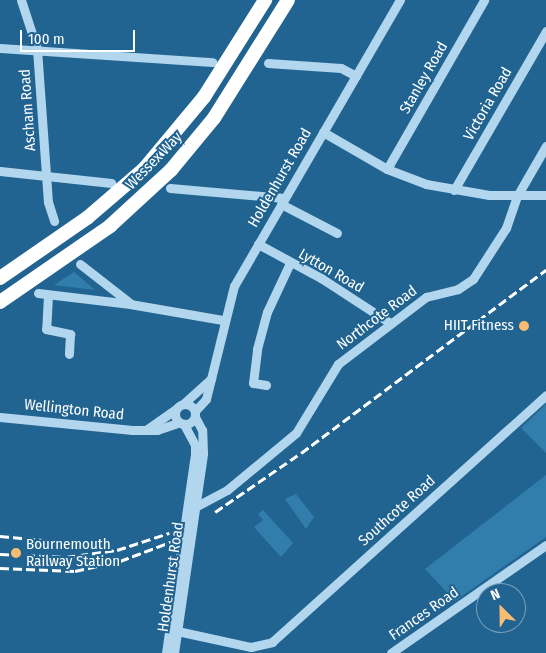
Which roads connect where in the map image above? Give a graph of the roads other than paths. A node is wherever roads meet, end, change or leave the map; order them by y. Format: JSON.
{"nodes":[{"id":1,"x":21,"y":0,"type":"edge"},
{"id":2,"x":265,"y":0,"type":"edge"},
{"id":3,"x":288,"y":0,"type":"edge"},
{"id":4,"x":400,"y":0,"type":"edge"},
{"id":5,"x":484,"y":0,"type":"edge"},
{"id":6,"x":546,"y":31,"type":"edge"},
{"id":7,"x":0,"y":48,"type":"edge"},
{"id":8,"x":37,"y":49,"type":"junction"},
{"id":9,"x":213,"y":62,"type":"dead end"},
{"id":10,"x":268,"y":63,"type":"dead end"},
{"id":11,"x":356,"y":76,"type":"junction"},
{"id":12,"x":323,"y":132,"type":"junction"},
{"id":13,"x":546,"y":146,"type":"edge"},
{"id":14,"x":387,"y":170,"type":"junction"},
{"id":15,"x":0,"y":171,"type":"edge"},
{"id":16,"x":46,"y":175,"type":"junction"},
{"id":17,"x":112,"y":183,"type":"dead end"},
{"id":18,"x":170,"y":188,"type":"dead end"},
{"id":19,"x":454,"y":190,"type":"junction"},
{"id":20,"x":546,"y":195,"type":"edge"},
{"id":21,"x":517,"y":196,"type":"junction"},
{"id":22,"x":283,"y":201,"type":"junction"},
{"id":23,"x":54,"y":221,"type":"dead end"},
{"id":24,"x":337,"y":234,"type":"dead end"},
{"id":25,"x":258,"y":244,"type":"junction"},
{"id":26,"x":290,"y":263,"type":"junction"},
{"id":27,"x":80,"y":264,"type":"dead end"},
{"id":28,"x":0,"y":278,"type":"edge"},
{"id":29,"x":0,"y":302,"type":"edge"},
{"id":30,"x":130,"y":304,"type":"junction"},
{"id":31,"x":223,"y":320,"type":"junction"},
{"id":32,"x":390,"y":323,"type":"junction"},
{"id":33,"x":69,"y":354,"type":"dead end"},
{"id":34,"x":211,"y":379,"type":"junction"},
{"id":35,"x":266,"y":386,"type":"dead end"},
{"id":36,"x":546,"y":395,"type":"edge"},
{"id":37,"x":180,"y":406,"type":"junction"},
{"id":38,"x":195,"y":414,"type":"junction"},
{"id":39,"x":0,"y":417,"type":"edge"},
{"id":40,"x":182,"y":423,"type":"junction"},
{"id":41,"x":146,"y":430,"type":"junction"},
{"id":42,"x":197,"y":509,"type":"junction"},
{"id":43,"x":546,"y":546,"type":"edge"},
{"id":44,"x":177,"y":630,"type":"junction"},
{"id":45,"x":265,"y":646,"type":"junction"},
{"id":46,"x":166,"y":653,"type":"edge"},
{"id":47,"x":174,"y":653,"type":"edge"},
{"id":48,"x":272,"y":653,"type":"edge"},
{"id":49,"x":391,"y":653,"type":"edge"}],
"edges":[{"from":1,"to":8,"type":"street","name":"Ascham Road"},
{"from":2,"to":28,"type":"highway","name":"Wessex Way"},
{"from":3,"to":29,"type":"highway","name":"Wessex Way"},
{"from":4,"to":11,"type":"street","name":"Holdenhurst Road"},
{"from":5,"to":14,"type":"street","name":"Stanley Road"},
{"from":6,"to":19,"type":"street","name":"Victoria Road"},
{"from":7,"to":8,"type":"street"},
{"from":8,"to":9,"type":"street"},
{"from":8,"to":16,"type":"street","name":"Ascham Road"},
{"from":10,"to":11,"type":"street"},
{"from":11,"to":12,"type":"street","name":"Holdenhurst Road"},
{"from":12,"to":14,"type":"street"},
{"from":12,"to":22,"type":"street","name":"Holdenhurst Road"},
{"from":13,"to":21,"type":"street","name":"Northcote Road"},
{"from":14,"to":19,"type":"street"},
{"from":15,"to":16,"type":"street"},
{"from":16,"to":17,"type":"street"},
{"from":16,"to":23,"type":"street","name":"Ascham Road"},
{"from":18,"to":22,"type":"street"},
{"from":19,"to":21,"type":"street"},
{"from":20,"to":21,"type":"street"},
{"from":21,"to":32,"type":"street","name":"Northcote Road"},
{"from":22,"to":24,"type":"street"},
{"from":22,"to":25,"type":"street","name":"Holdenhurst Road"},
{"from":25,"to":26,"type":"street","name":"Lytton Road"},
{"from":25,"to":31,"type":"street","name":"Holdenhurst Road"},
{"from":26,"to":32,"type":"street","name":"Lytton Road"},
{"from":26,"to":35,"type":"street"},
{"from":27,"to":30,"type":"street"},
{"from":30,"to":31,"type":"street"},
{"from":30,"to":33,"type":"street"},
{"from":31,"to":34,"type":"street","name":"Holdenhurst Road"},
{"from":32,"to":42,"type":"street","name":"Northcote Road"},
{"from":34,"to":37,"type":"street"},
{"from":34,"to":38,"type":"street","name":"Holdenhurst Road"},
{"from":36,"to":45,"type":"street","name":"Southcote Road"},
{"from":37,"to":38,"type":"street"},
{"from":37,"to":40,"type":"street","name":"Holdenhurst Road"},
{"from":37,"to":41,"type":"street"},
{"from":38,"to":40,"type":"street","name":"Holdenhurst Road"},
{"from":38,"to":42,"type":"street","name":"Holdenhurst Road"},
{"from":39,"to":41,"type":"street","name":"Wellington Road"},
{"from":40,"to":41,"type":"street","name":"Wellington Road"},
{"from":40,"to":46,"type":"street","name":"Holdenhurst Road"},
{"from":42,"to":44,"type":"street","name":"Holdenhurst Road"},
{"from":43,"to":49,"type":"street","name":"Frances Road"},
{"from":44,"to":45,"type":"street"},
{"from":44,"to":47,"type":"street","name":"Holdenhurst Road"},
{"from":45,"to":48,"type":"street"}]}
